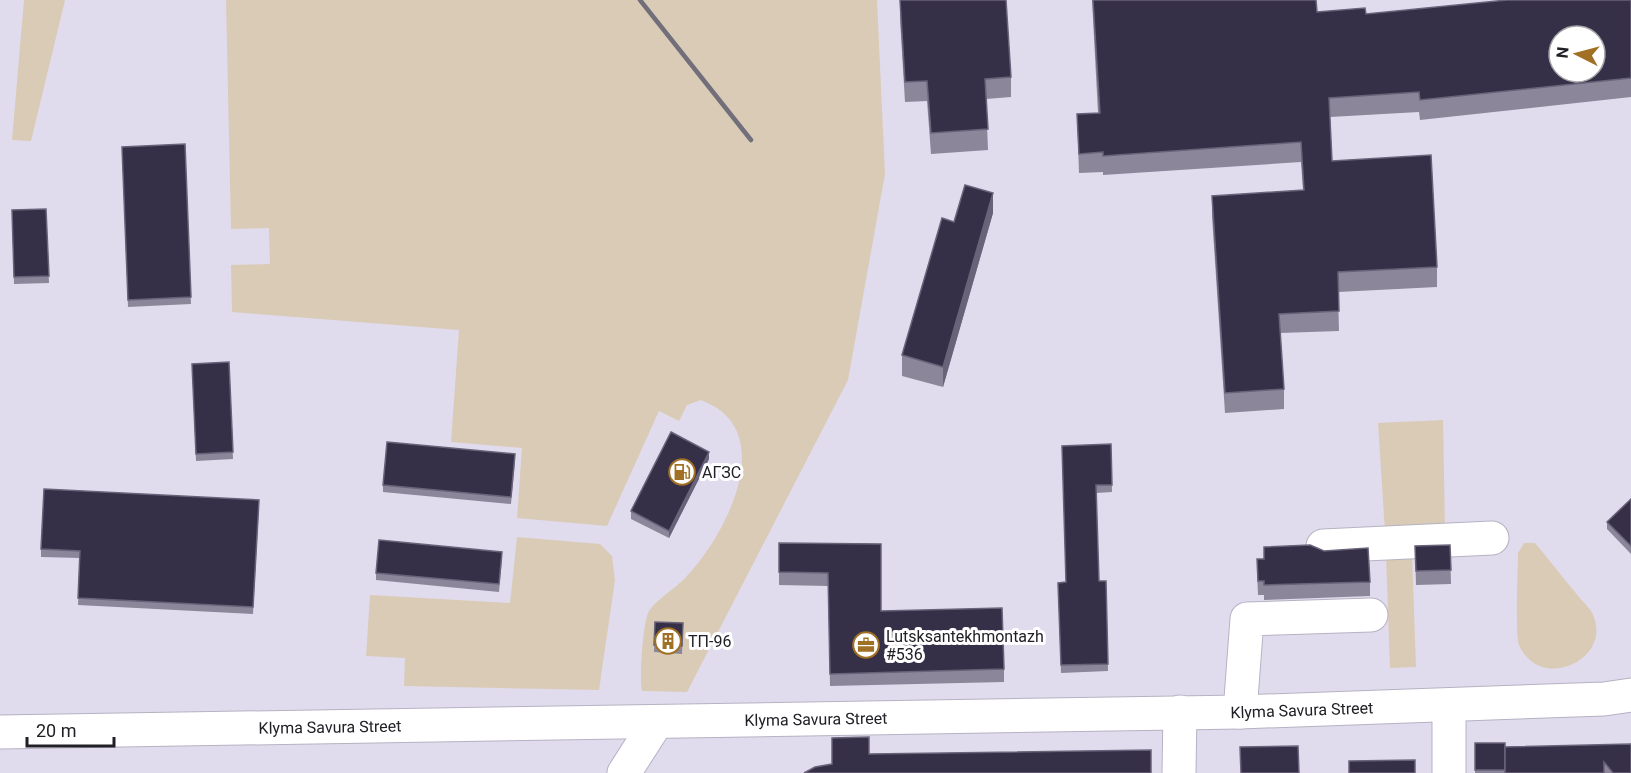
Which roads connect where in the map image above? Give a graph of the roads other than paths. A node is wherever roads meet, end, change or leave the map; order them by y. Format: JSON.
{"nodes":[{"id":1,"x":1492,"y":538,"type":"dead end"},
{"id":2,"x":1323,"y":546,"type":"dead end"},
{"id":3,"x":1371,"y":615,"type":"dead end"},
{"id":4,"x":1631,"y":694,"type":"edge"},
{"id":5,"x":1449,"y":705,"type":"junction"},
{"id":6,"x":1180,"y":712,"type":"junction"},
{"id":7,"x":1240,"y":712,"type":"junction"},
{"id":8,"x":656,"y":723,"type":"junction"},
{"id":9,"x":0,"y":732,"type":"edge"},
{"id":10,"x":624,"y":773,"type":"edge"},
{"id":11,"x":1179,"y":773,"type":"edge"},
{"id":12,"x":1449,"y":773,"type":"edge"}],
"edges":[{"from":1,"to":2,"type":"street"},
{"from":3,"to":7,"type":"street"},
{"from":4,"to":5,"type":"street","name":"Klyma Savura Street"},
{"from":5,"to":7,"type":"street","name":"Klyma Savura Street"},
{"from":5,"to":12,"type":"street"},
{"from":6,"to":7,"type":"street","name":"Klyma Savura Street"},
{"from":6,"to":8,"type":"street","name":"Klyma Savura Street"},
{"from":6,"to":11,"type":"street"},
{"from":8,"to":9,"type":"street","name":"Klyma Savura Street"},
{"from":8,"to":10,"type":"street"}]}
